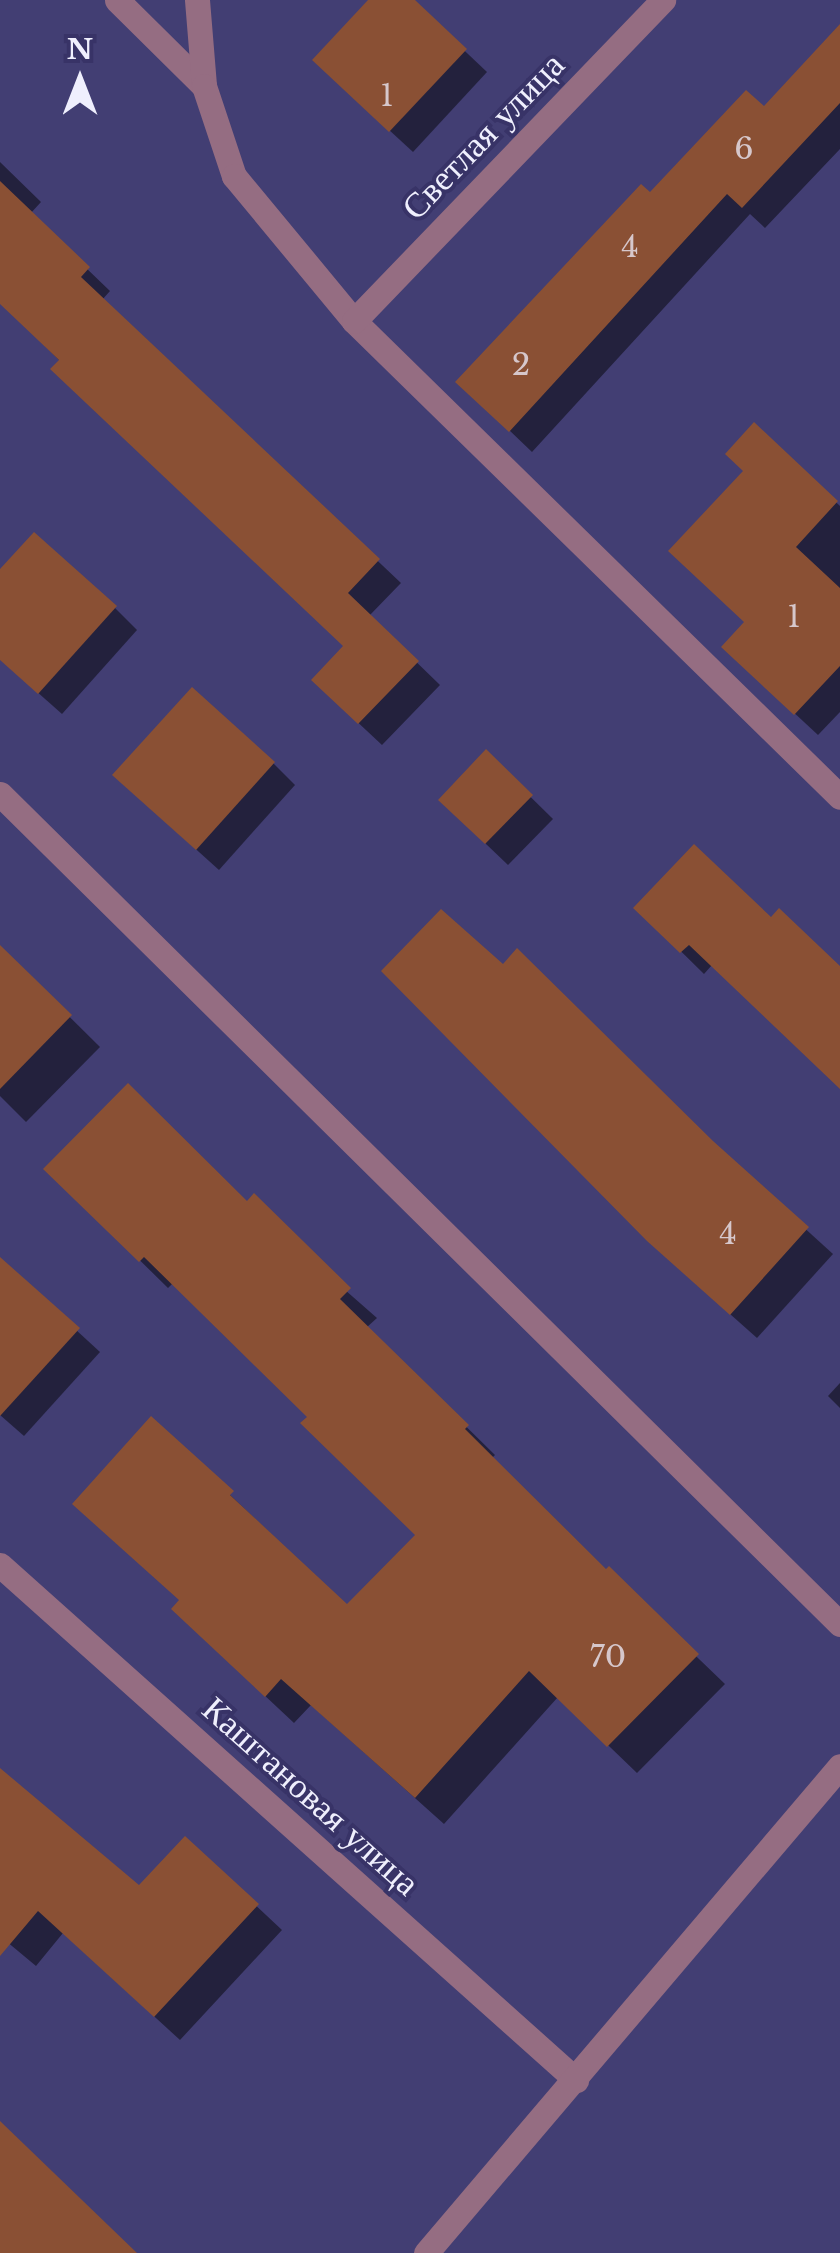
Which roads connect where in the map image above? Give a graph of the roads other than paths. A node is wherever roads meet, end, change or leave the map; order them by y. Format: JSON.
{"nodes":[{"id":1,"x":117,"y":0,"type":"edge"},
{"id":2,"x":197,"y":0,"type":"edge"},
{"id":3,"x":662,"y":0,"type":"edge"},
{"id":4,"x":204,"y":86,"type":"junction"},
{"id":5,"x":354,"y":321,"type":"junction"},
{"id":6,"x":0,"y":794,"type":"edge"},
{"id":7,"x":840,"y":798,"type":"edge"},
{"id":8,"x":0,"y":1565,"type":"edge"},
{"id":9,"x":840,"y":1624,"type":"edge"},
{"id":10,"x":840,"y":1766,"type":"edge"},
{"id":11,"x":576,"y":2080,"type":"junction"},
{"id":12,"x":426,"y":2253,"type":"edge"}],
"edges":[{"from":1,"to":4,"type":"street"},
{"from":2,"to":4,"type":"street"},
{"from":3,"to":5,"type":"street","name":"Светлая улица"},
{"from":4,"to":5,"type":"street"},
{"from":5,"to":7,"type":"street"},
{"from":6,"to":9,"type":"street"},
{"from":8,"to":11,"type":"street","name":"Каштановая улица"},
{"from":10,"to":11,"type":"street"},
{"from":11,"to":12,"type":"street"}]}
